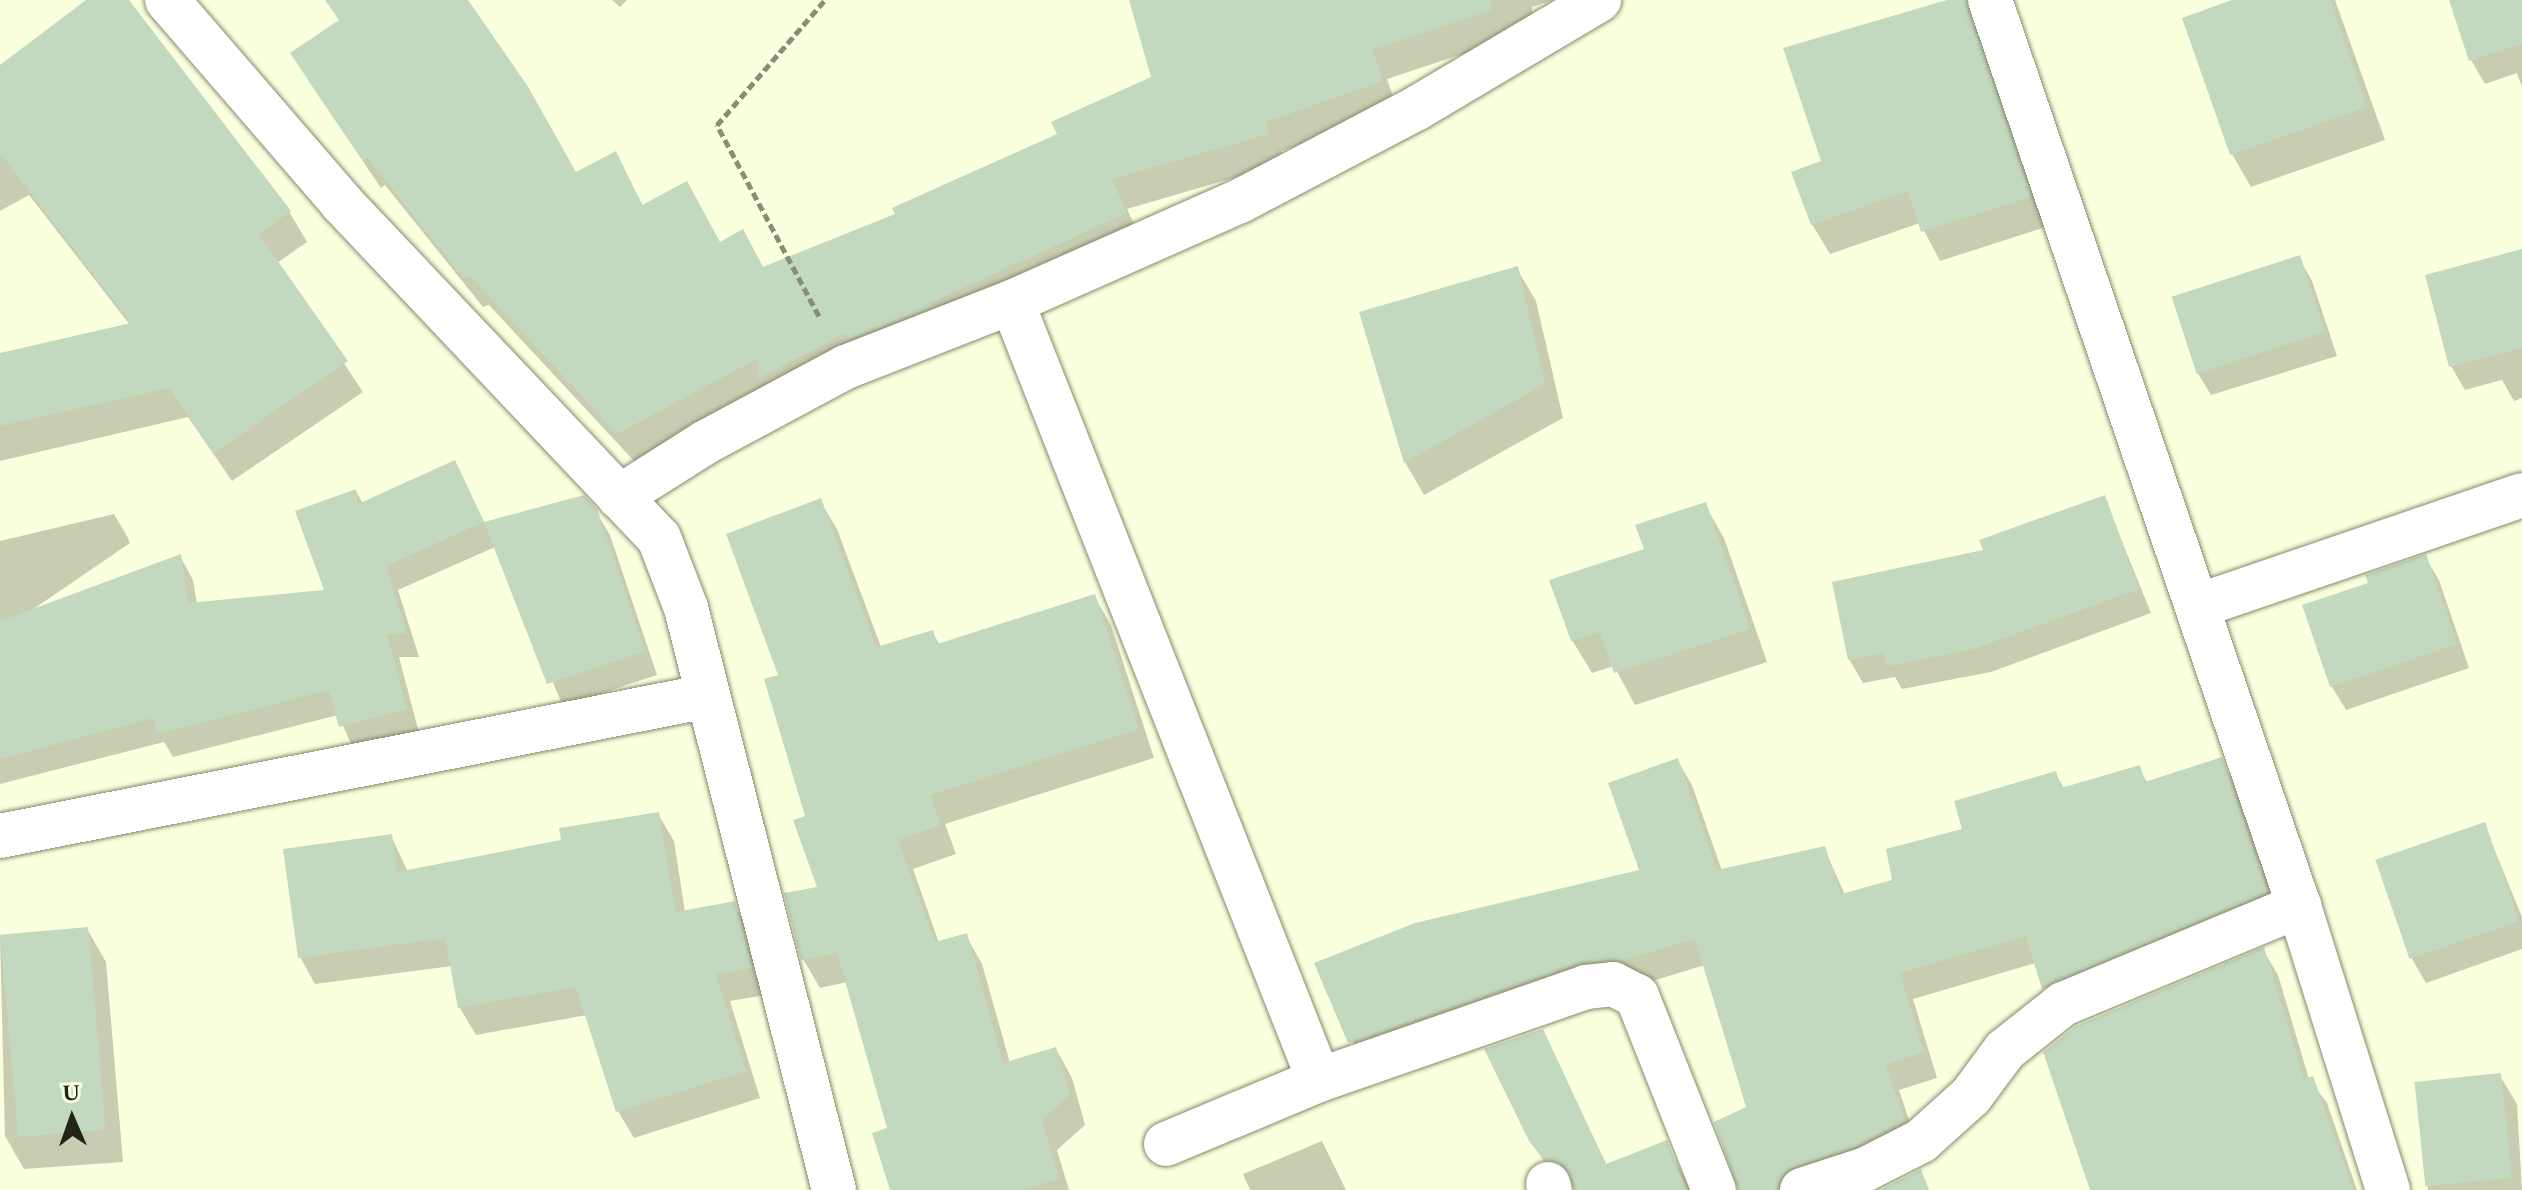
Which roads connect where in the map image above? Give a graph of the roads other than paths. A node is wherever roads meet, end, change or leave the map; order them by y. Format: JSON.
{"nodes":[{"id":1,"x":167,"y":0,"type":"edge"},
{"id":2,"x":1599,"y":0,"type":"edge"},
{"id":3,"x":1990,"y":0,"type":"edge"},
{"id":4,"x":1012,"y":302,"type":"junction"},
{"id":5,"x":2522,"y":495,"type":"edge"},
{"id":6,"x":619,"y":497,"type":"junction"},
{"id":7,"x":2198,"y":606,"type":"junction"},
{"id":8,"x":708,"y":696,"type":"junction"},
{"id":9,"x":0,"y":836,"type":"edge"},
{"id":10,"x":2299,"y":906,"type":"junction"},
{"id":11,"x":1319,"y":1080,"type":"junction"},
{"id":12,"x":1166,"y":1144,"type":"dead end"},
{"id":13,"x":834,"y":1190,"type":"edge"},
{"id":14,"x":1714,"y":1190,"type":"edge"},
{"id":15,"x":1802,"y":1190,"type":"edge"},
{"id":16,"x":2388,"y":1190,"type":"edge"}],
"edges":[{"from":1,"to":6,"type":"street"},
{"from":2,"to":4,"type":"street"},
{"from":3,"to":7,"type":"street"},
{"from":4,"to":6,"type":"street"},
{"from":4,"to":11,"type":"street"},
{"from":5,"to":7,"type":"street"},
{"from":6,"to":8,"type":"street"},
{"from":7,"to":10,"type":"street"},
{"from":8,"to":9,"type":"street"},
{"from":8,"to":13,"type":"street"},
{"from":10,"to":15,"type":"street"},
{"from":10,"to":16,"type":"street"},
{"from":11,"to":12,"type":"street"},
{"from":11,"to":14,"type":"street"}]}
